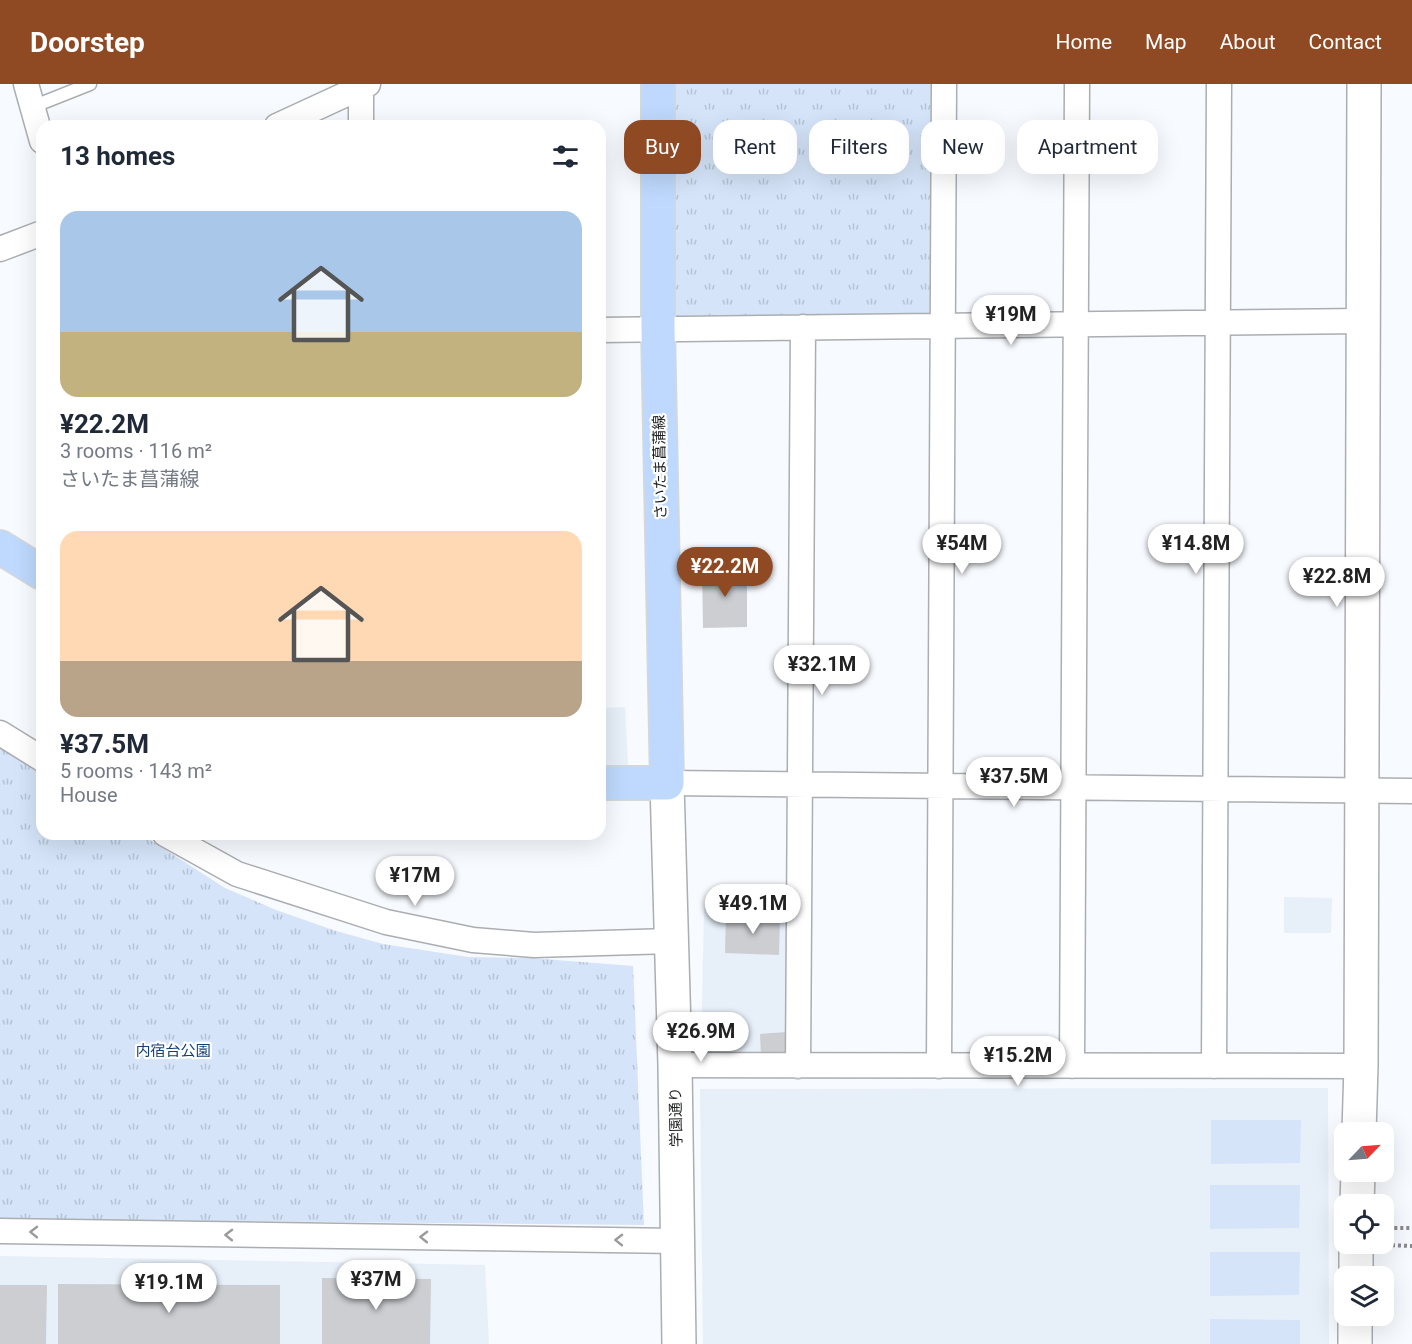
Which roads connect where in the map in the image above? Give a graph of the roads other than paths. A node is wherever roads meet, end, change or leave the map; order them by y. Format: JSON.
{"nodes":[{"id":1,"x":90,"y":84,"type":"edge"},
{"id":2,"x":658,"y":84,"type":"edge"},
{"id":3,"x":944,"y":84,"type":"edge"},
{"id":4,"x":1077,"y":84,"type":"edge"},
{"id":5,"x":1219,"y":84,"type":"edge"},
{"id":6,"x":1364,"y":84,"type":"edge"},
{"id":7,"x":363,"y":85,"type":"edge"},
{"id":8,"x":29,"y":95,"type":"edge"},
{"id":9,"x":36,"y":120,"type":"edge"},
{"id":10,"x":290,"y":120,"type":"edge"},
{"id":11,"x":361,"y":120,"type":"edge"},
{"id":12,"x":36,"y":235,"type":"edge"},
{"id":13,"x":0,"y":249,"type":"edge"},
{"id":14,"x":1364,"y":321,"type":"junction"},
{"id":15,"x":1218,"y":323,"type":"junction"},
{"id":16,"x":1076,"y":324,"type":"junction"},
{"id":17,"x":943,"y":326,"type":"junction"},
{"id":18,"x":803,"y":327,"type":"junction"},
{"id":19,"x":658,"y":328,"type":"junction"},
{"id":20,"x":606,"y":330,"type":"edge"},
{"id":21,"x":0,"y":547,"type":"edge"},
{"id":22,"x":36,"y":569,"type":"edge"},
{"id":23,"x":0,"y":733,"type":"edge"},
{"id":24,"x":36,"y":755,"type":"edge"},
{"id":25,"x":606,"y":783,"type":"edge"},
{"id":26,"x":666,"y":783,"type":"junction"},
{"id":27,"x":800,"y":784,"type":"junction"},
{"id":28,"x":940,"y":786,"type":"junction"},
{"id":29,"x":1074,"y":788,"type":"junction"},
{"id":30,"x":1216,"y":789,"type":"junction"},
{"id":31,"x":1362,"y":791,"type":"junction"},
{"id":32,"x":1412,"y":791,"type":"edge"},
{"id":33,"x":176,"y":840,"type":"edge"},
{"id":34,"x":671,"y":941,"type":"junction"},
{"id":35,"x":675,"y":1065,"type":"junction"},
{"id":36,"x":798,"y":1066,"type":"junction"},
{"id":37,"x":939,"y":1066,"type":"junction"},
{"id":38,"x":1072,"y":1066,"type":"junction"},
{"id":39,"x":1214,"y":1066,"type":"junction"},
{"id":40,"x":1362,"y":1066,"type":"junction"},
{"id":41,"x":1359,"y":1122,"type":"edge"},
{"id":42,"x":0,"y":1231,"type":"edge"},
{"id":43,"x":677,"y":1241,"type":"junction"},
{"id":44,"x":1355,"y":1326,"type":"edge"},
{"id":45,"x":679,"y":1344,"type":"edge"},
{"id":46,"x":1355,"y":1344,"type":"edge"}],
"edges":[{"from":1,"to":8,"type":"lane"},
{"from":2,"to":19,"type":"main road","name":"さいたま菖蒲線"},
{"from":3,"to":17,"type":"street"},
{"from":4,"to":16,"type":"street"},
{"from":5,"to":15,"type":"street"},
{"from":6,"to":14,"type":"street"},
{"from":7,"to":10,"type":"street"},
{"from":7,"to":11,"type":"street"},
{"from":8,"to":9,"type":"street"},
{"from":12,"to":13,"type":"street"},
{"from":14,"to":15,"type":"street"},
{"from":14,"to":31,"type":"street"},
{"from":15,"to":16,"type":"street"},
{"from":15,"to":30,"type":"street"},
{"from":16,"to":17,"type":"street"},
{"from":16,"to":29,"type":"street"},
{"from":17,"to":18,"type":"street"},
{"from":17,"to":28,"type":"street"},
{"from":18,"to":19,"type":"street"},
{"from":18,"to":27,"type":"street"},
{"from":19,"to":20,"type":"street"},
{"from":19,"to":26,"type":"main road","name":"さいたま菖蒲線"},
{"from":21,"to":22,"type":"main road"},
{"from":23,"to":24,"type":"street"},
{"from":25,"to":26,"type":"main road"},
{"from":26,"to":27,"type":"street"},
{"from":26,"to":34,"type":"street","name":"学園通り"},
{"from":27,"to":28,"type":"street"},
{"from":27,"to":36,"type":"street"},
{"from":28,"to":29,"type":"street"},
{"from":28,"to":37,"type":"street"},
{"from":29,"to":30,"type":"street"},
{"from":29,"to":38,"type":"street"},
{"from":30,"to":31,"type":"street"},
{"from":30,"to":39,"type":"street"},
{"from":31,"to":32,"type":"street"},
{"from":31,"to":40,"type":"street"},
{"from":33,"to":34,"type":"street"},
{"from":34,"to":35,"type":"street","name":"学園通り"},
{"from":35,"to":36,"type":"street"},
{"from":35,"to":43,"type":"street","name":"学園通り"},
{"from":36,"to":37,"type":"street"},
{"from":37,"to":38,"type":"street"},
{"from":38,"to":39,"type":"street"},
{"from":39,"to":40,"type":"street"},
{"from":40,"to":41,"type":"street"},
{"from":43,"to":42,"type":"street","one_way":true},
{"from":43,"to":45,"type":"street","name":"学園通り"},
{"from":44,"to":46,"type":"street"}]}
